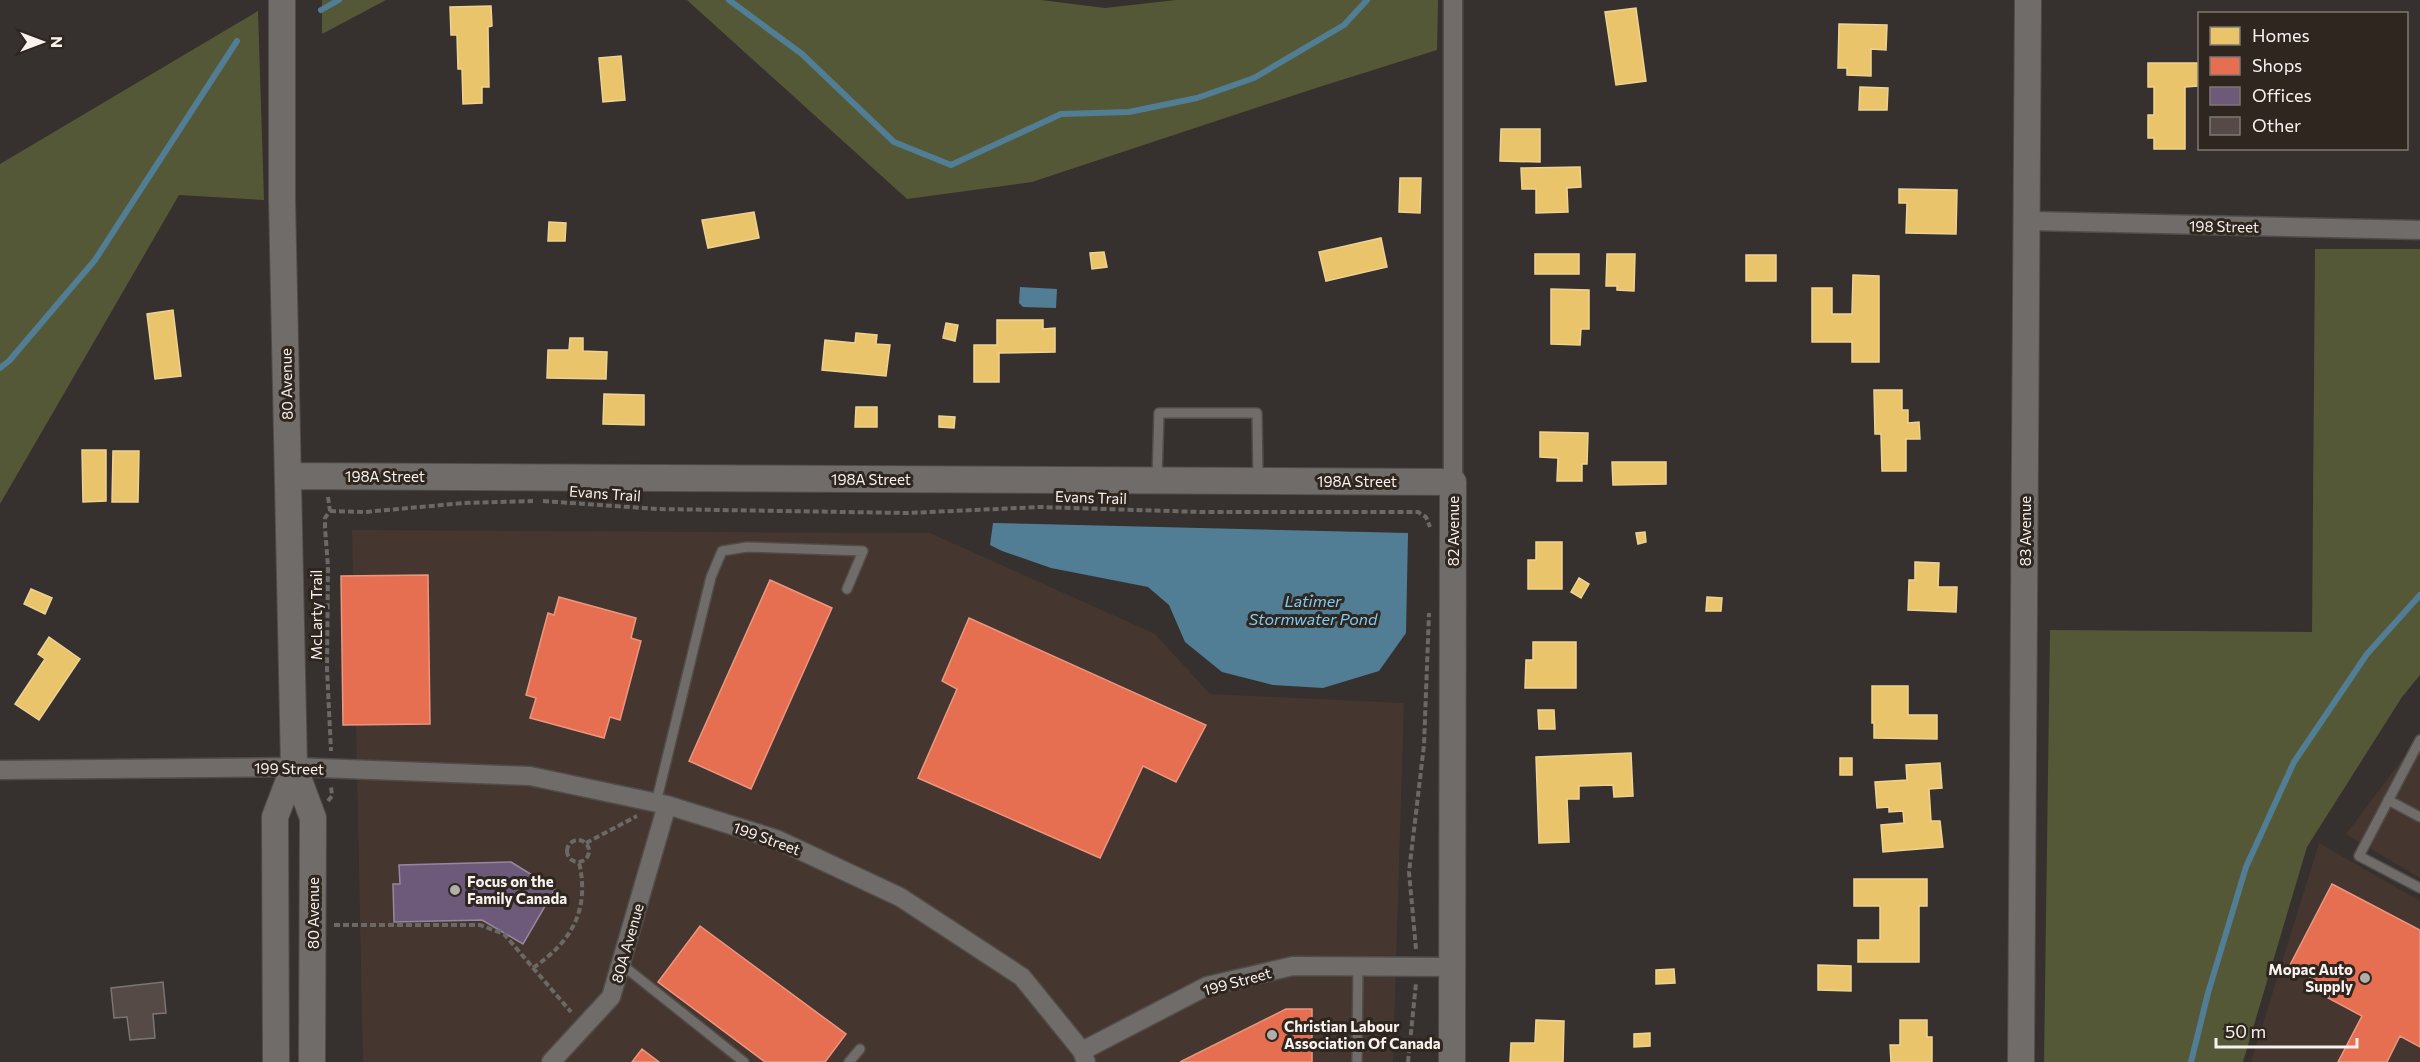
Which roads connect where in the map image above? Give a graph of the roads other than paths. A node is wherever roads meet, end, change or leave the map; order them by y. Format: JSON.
{"nodes":[{"id":1,"x":282,"y":0,"type":"edge"},
{"id":2,"x":1454,"y":0,"type":"edge"},
{"id":3,"x":2028,"y":0,"type":"edge"},
{"id":4,"x":2027,"y":221,"type":"junction"},
{"id":5,"x":2420,"y":230,"type":"edge"},
{"id":6,"x":288,"y":476,"type":"junction"},
{"id":7,"x":1157,"y":480,"type":"junction"},
{"id":8,"x":1258,"y":481,"type":"junction"},
{"id":9,"x":1454,"y":482,"type":"junction"},
{"id":10,"x":847,"y":589,"type":"dead end"},
{"id":11,"x":2420,"y":740,"type":"edge"},
{"id":12,"x":294,"y":767,"type":"junction"},
{"id":13,"x":0,"y":770,"type":"edge"},
{"id":14,"x":2388,"y":800,"type":"junction"},
{"id":15,"x":662,"y":804,"type":"junction"},
{"id":16,"x":2420,"y":817,"type":"edge"},
{"id":17,"x":2420,"y":888,"type":"edge"},
{"id":18,"x":621,"y":964,"type":"junction"},
{"id":19,"x":1358,"y":966,"type":"junction"},
{"id":20,"x":1452,"y":967,"type":"junction"},
{"id":21,"x":860,"y":1048,"type":"dead end"},
{"id":22,"x":1084,"y":1057,"type":"edge"},
{"id":23,"x":276,"y":1062,"type":"edge"},
{"id":24,"x":312,"y":1062,"type":"edge"},
{"id":25,"x":552,"y":1062,"type":"edge"},
{"id":26,"x":744,"y":1062,"type":"edge"},
{"id":27,"x":849,"y":1062,"type":"edge"},
{"id":28,"x":1357,"y":1062,"type":"edge"},
{"id":29,"x":1452,"y":1062,"type":"edge"},
{"id":30,"x":2021,"y":1062,"type":"edge"}],
"edges":[{"from":1,"to":6,"type":"street","name":"80 Avenue"},
{"from":2,"to":9,"type":"street","name":"82 Avenue"},
{"from":3,"to":4,"type":"street","name":"83 Avenue"},
{"from":4,"to":5,"type":"street","name":"198 Street"},
{"from":4,"to":30,"type":"street","name":"83 Avenue"},
{"from":6,"to":7,"type":"street","name":"198A Street"},
{"from":6,"to":12,"type":"street","name":"80 Avenue"},
{"from":7,"to":8,"type":"street","name":"198A Street"},
{"from":7,"to":8,"type":"lane"},
{"from":8,"to":9,"type":"street","name":"198A Street"},
{"from":9,"to":20,"type":"street","name":"82 Avenue"},
{"from":10,"to":15,"type":"lane"},
{"from":11,"to":14,"type":"lane"},
{"from":12,"to":13,"type":"street","name":"199 Street"},
{"from":12,"to":15,"type":"street","name":"199 Street"},
{"from":12,"to":23,"type":"street","name":"80 Avenue"},
{"from":12,"to":24,"type":"street","name":"80 Avenue"},
{"from":14,"to":16,"type":"lane"},
{"from":14,"to":17,"type":"lane"},
{"from":15,"to":18,"type":"street","name":"80A Avenue"},
{"from":15,"to":22,"type":"street","name":"199 Street"},
{"from":18,"to":25,"type":"street","name":"80A Avenue"},
{"from":18,"to":26,"type":"lane"},
{"from":19,"to":20,"type":"street","name":"199 Street"},
{"from":19,"to":22,"type":"street","name":"199 Street"},
{"from":19,"to":28,"type":"lane"},
{"from":20,"to":29,"type":"street","name":"82 Avenue"},
{"from":21,"to":27,"type":"lane"}]}
